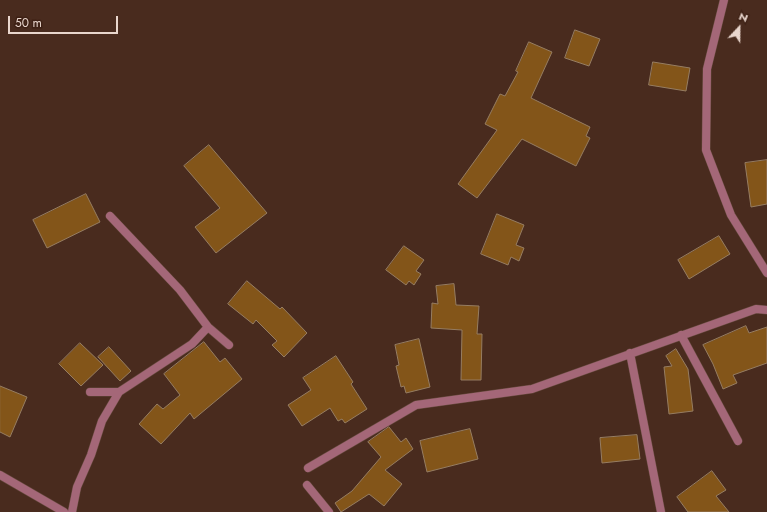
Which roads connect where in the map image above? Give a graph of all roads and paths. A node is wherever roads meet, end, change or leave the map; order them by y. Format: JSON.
{"nodes":[{"id":1,"x":724,"y":0,"type":"edge"},
{"id":2,"x":110,"y":216,"type":"dead end"},
{"id":3,"x":767,"y":273,"type":"edge"},
{"id":4,"x":767,"y":310,"type":"edge"},
{"id":5,"x":208,"y":327,"type":"junction"},
{"id":6,"x":681,"y":335,"type":"junction"},
{"id":7,"x":229,"y":345,"type":"dead end"},
{"id":8,"x":630,"y":353,"type":"junction"},
{"id":9,"x":90,"y":392,"type":"dead end"},
{"id":10,"x":119,"y":392,"type":"junction"},
{"id":11,"x":738,"y":441,"type":"dead end"},
{"id":12,"x":308,"y":468,"type":"dead end"},
{"id":13,"x":0,"y":475,"type":"edge"},
{"id":14,"x":308,"y":485,"type":"dead end"},
{"id":15,"x":64,"y":512,"type":"edge"},
{"id":16,"x":72,"y":512,"type":"edge"},
{"id":17,"x":329,"y":512,"type":"edge"},
{"id":18,"x":661,"y":512,"type":"edge"}],
"edges":[{"from":1,"to":3,"type":"street"},
{"from":2,"to":5,"type":"street"},
{"from":4,"to":6,"type":"street"},
{"from":5,"to":7,"type":"street"},
{"from":5,"to":10,"type":"street"},
{"from":6,"to":8,"type":"street"},
{"from":6,"to":11,"type":"street"},
{"from":8,"to":12,"type":"street"},
{"from":8,"to":18,"type":"street"},
{"from":9,"to":10,"type":"street"},
{"from":10,"to":16,"type":"street"},
{"from":13,"to":15,"type":"street"},
{"from":14,"to":17,"type":"street"}]}
